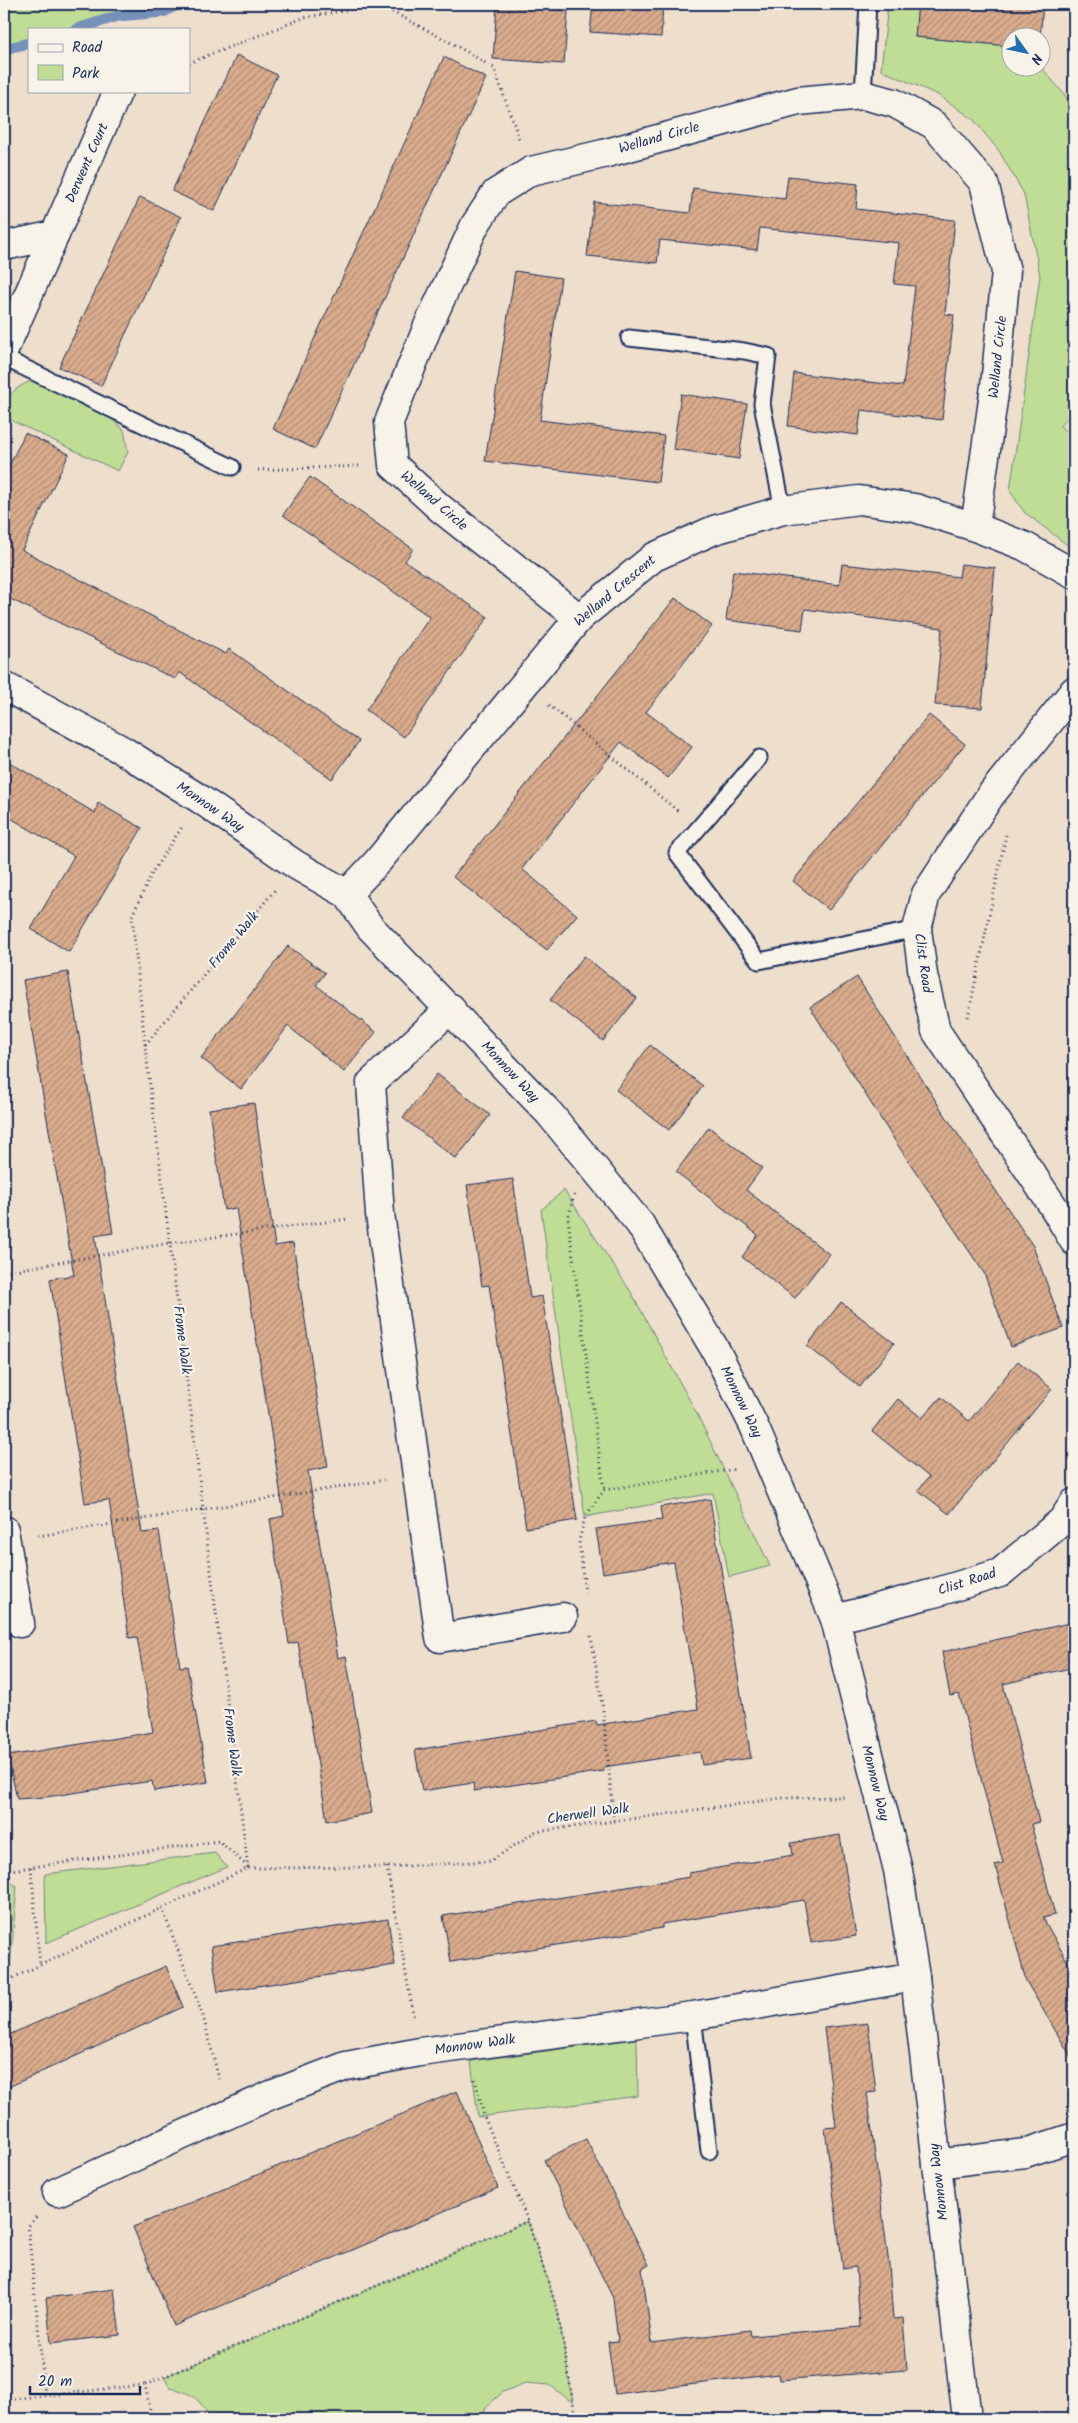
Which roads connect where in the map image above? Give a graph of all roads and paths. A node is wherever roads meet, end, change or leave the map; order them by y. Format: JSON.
{"nodes":[{"id":1,"x":868,"y":4,"type":"edge"},
{"id":2,"x":190,"y":63,"type":"edge"},
{"id":3,"x":118,"y":92,"type":"edge"},
{"id":4,"x":863,"y":95,"type":"junction"},
{"id":5,"x":531,"y":172,"type":"junction"},
{"id":6,"x":55,"y":235,"type":"junction"},
{"id":7,"x":4,"y":246,"type":"edge"},
{"id":8,"x":629,"y":338,"type":"dead end"},
{"id":9,"x":4,"y":350,"type":"edge"},
{"id":10,"x":4,"y":358,"type":"edge"},
{"id":11,"x":393,"y":464,"type":"junction"},
{"id":12,"x":232,"y":467,"type":"joint"},
{"id":13,"x":783,"y":510,"type":"junction"},
{"id":14,"x":976,"y":527,"type":"junction"},
{"id":15,"x":1074,"y":574,"type":"edge"},
{"id":16,"x":579,"y":618,"type":"junction"},
{"id":17,"x":524,"y":685,"type":"junction"},
{"id":18,"x":4,"y":686,"type":"edge"},
{"id":19,"x":1074,"y":691,"type":"edge"},
{"id":20,"x":759,"y":758,"type":"dead end"},
{"id":21,"x":200,"y":799,"type":"junction"},
{"id":22,"x":699,"y":828,"type":"junction"},
{"id":23,"x":1006,"y":833,"type":"dead end"},
{"id":24,"x":296,"y":865,"type":"junction"},
{"id":25,"x":347,"y":894,"type":"junction"},
{"id":26,"x":918,"y":929,"type":"junction"},
{"id":27,"x":451,"y":1008,"type":"junction"},
{"id":28,"x":145,"y":1045,"type":"junction"},
{"id":29,"x":958,"y":1064,"type":"junction"},
{"id":30,"x":591,"y":1164,"type":"junction"},
{"id":31,"x":380,"y":1214,"type":"junction"},
{"id":32,"x":1074,"y":1241,"type":"edge"},
{"id":33,"x":170,"y":1243,"type":"junction"},
{"id":34,"x":4,"y":1272,"type":"edge"},
{"id":35,"x":770,"y":1464,"type":"junction"},
{"id":36,"x":417,"y":1475,"type":"junction"},
{"id":37,"x":604,"y":1490,"type":"junction"},
{"id":38,"x":1074,"y":1503,"type":"edge"},
{"id":39,"x":203,"y":1509,"type":"junction"},
{"id":40,"x":5,"y":1536,"type":"edge"},
{"id":41,"x":585,"y":1596,"type":"dead end"},
{"id":42,"x":563,"y":1617,"type":"dead end"},
{"id":43,"x":835,"y":1619,"type":"junction"},
{"id":44,"x":20,"y":1623,"type":"dead end"},
{"id":45,"x":590,"y":1635,"type":"dead end"},
{"id":46,"x":878,"y":1796,"type":"junction"},
{"id":47,"x":614,"y":1822,"type":"junction"},
{"id":48,"x":31,"y":1867,"type":"junction"},
{"id":49,"x":387,"y":1867,"type":"junction"},
{"id":50,"x":248,"y":1868,"type":"junction"},
{"id":51,"x":4,"y":1871,"type":"edge"},
{"id":52,"x":162,"y":1908,"type":"junction"},
{"id":53,"x":40,"y":1965,"type":"junction"},
{"id":54,"x":915,"y":1977,"type":"junction"},
{"id":55,"x":4,"y":1982,"type":"edge"},
{"id":56,"x":693,"y":2016,"type":"junction"},
{"id":57,"x":470,"y":2045,"type":"junction"},
{"id":58,"x":420,"y":2052,"type":"junction"},
{"id":59,"x":228,"y":2114,"type":"junction"},
{"id":60,"x":1074,"y":2137,"type":"edge"},
{"id":61,"x":709,"y":2151,"type":"dead end"},
{"id":62,"x":938,"y":2164,"type":"junction"},
{"id":63,"x":57,"y":2192,"type":"joint"},
{"id":64,"x":528,"y":2221,"type":"junction"},
{"id":65,"x":145,"y":2385,"type":"junction"},
{"id":66,"x":45,"y":2395,"type":"junction"},
{"id":67,"x":4,"y":2400,"type":"edge"},
{"id":68,"x":152,"y":2419,"type":"edge"},
{"id":69,"x":576,"y":2419,"type":"edge"},
{"id":70,"x":967,"y":2419,"type":"edge"}],
"edges":[{"from":1,"to":4,"type":"lane"},
{"from":2,"to":5,"type":"path"},
{"from":3,"to":6,"type":"street","name":"Derwent Court"},
{"from":4,"to":5,"type":"street","name":"Welland Circle"},
{"from":4,"to":14,"type":"street","name":"Welland Circle"},
{"from":5,"to":11,"type":"street","name":"Welland Circle"},
{"from":6,"to":7,"type":"street"},
{"from":6,"to":9,"type":"street","name":"Derwent Court"},
{"from":8,"to":13,"type":"lane"},
{"from":10,"to":12,"type":"lane"},
{"from":11,"to":12,"type":"path"},
{"from":11,"to":16,"type":"street","name":"Welland Circle"},
{"from":13,"to":14,"type":"street","name":"Welland Crescent"},
{"from":13,"to":16,"type":"street","name":"Welland Crescent"},
{"from":14,"to":15,"type":"street","name":"Welland Crescent"},
{"from":16,"to":17,"type":"street","name":"Welland Crescent"},
{"from":17,"to":22,"type":"path"},
{"from":17,"to":25,"type":"street","name":"Welland Crescent"},
{"from":18,"to":21,"type":"street","name":"Monnow Way"},
{"from":19,"to":26,"type":"street","name":"Clist Road"},
{"from":20,"to":22,"type":"lane"},
{"from":21,"to":24,"type":"street","name":"Monnow Way"},
{"from":21,"to":28,"type":"path"},
{"from":22,"to":26,"type":"lane"},
{"from":23,"to":29,"type":"path"},
{"from":24,"to":25,"type":"street","name":"Monnow Way"},
{"from":24,"to":28,"type":"path","name":"Frome Walk"},
{"from":25,"to":27,"type":"street","name":"Monnow Way"},
{"from":26,"to":29,"type":"street","name":"Clist Road"},
{"from":27,"to":30,"type":"street","name":"Monnow Way"},
{"from":27,"to":31,"type":"street"},
{"from":28,"to":33,"type":"path","name":"Frome Walk"},
{"from":29,"to":32,"type":"street","name":"Clist Road"},
{"from":30,"to":35,"type":"street","name":"Monnow Way"},
{"from":30,"to":37,"type":"path"},
{"from":31,"to":33,"type":"path"},
{"from":31,"to":36,"type":"street"},
{"from":33,"to":34,"type":"path"},
{"from":33,"to":39,"type":"path","name":"Frome Walk"},
{"from":35,"to":37,"type":"path"},
{"from":35,"to":43,"type":"street","name":"Monnow Way"},
{"from":36,"to":39,"type":"path"},
{"from":36,"to":42,"type":"street"},
{"from":37,"to":41,"type":"path"},
{"from":38,"to":43,"type":"street","name":"Clist Road"},
{"from":39,"to":40,"type":"path"},
{"from":39,"to":50,"type":"path","name":"Frome Walk"},
{"from":40,"to":44,"type":"street"},
{"from":43,"to":46,"type":"street","name":"Monnow Way"},
{"from":45,"to":47,"type":"path"},
{"from":46,"to":47,"type":"path","name":"Cherwell Walk"},
{"from":46,"to":54,"type":"street","name":"Monnow Way"},
{"from":47,"to":49,"type":"path","name":"Cherwell Walk"},
{"from":48,"to":50,"type":"path"},
{"from":48,"to":51,"type":"path"},
{"from":48,"to":53,"type":"path"},
{"from":49,"to":50,"type":"path","name":"Cherwell Walk"},
{"from":49,"to":58,"type":"path"},
{"from":50,"to":52,"type":"path"},
{"from":52,"to":53,"type":"path"},
{"from":52,"to":59,"type":"path"},
{"from":53,"to":55,"type":"path"},
{"from":54,"to":56,"type":"street","name":"Monnow Walk"},
{"from":54,"to":62,"type":"street","name":"Monnow Way"},
{"from":56,"to":57,"type":"street","name":"Monnow Walk"},
{"from":56,"to":61,"type":"lane"},
{"from":57,"to":58,"type":"street","name":"Monnow Walk"},
{"from":57,"to":64,"type":"path"},
{"from":58,"to":59,"type":"street","name":"Monnow Walk"},
{"from":59,"to":63,"type":"street","name":"Monnow Walk"},
{"from":60,"to":62,"type":"street"},
{"from":62,"to":70,"type":"street","name":"Monnow Way"},
{"from":63,"to":66,"type":"path"},
{"from":64,"to":65,"type":"path"},
{"from":64,"to":69,"type":"path"},
{"from":65,"to":66,"type":"path"},
{"from":65,"to":68,"type":"path"},
{"from":66,"to":67,"type":"path"}]}
